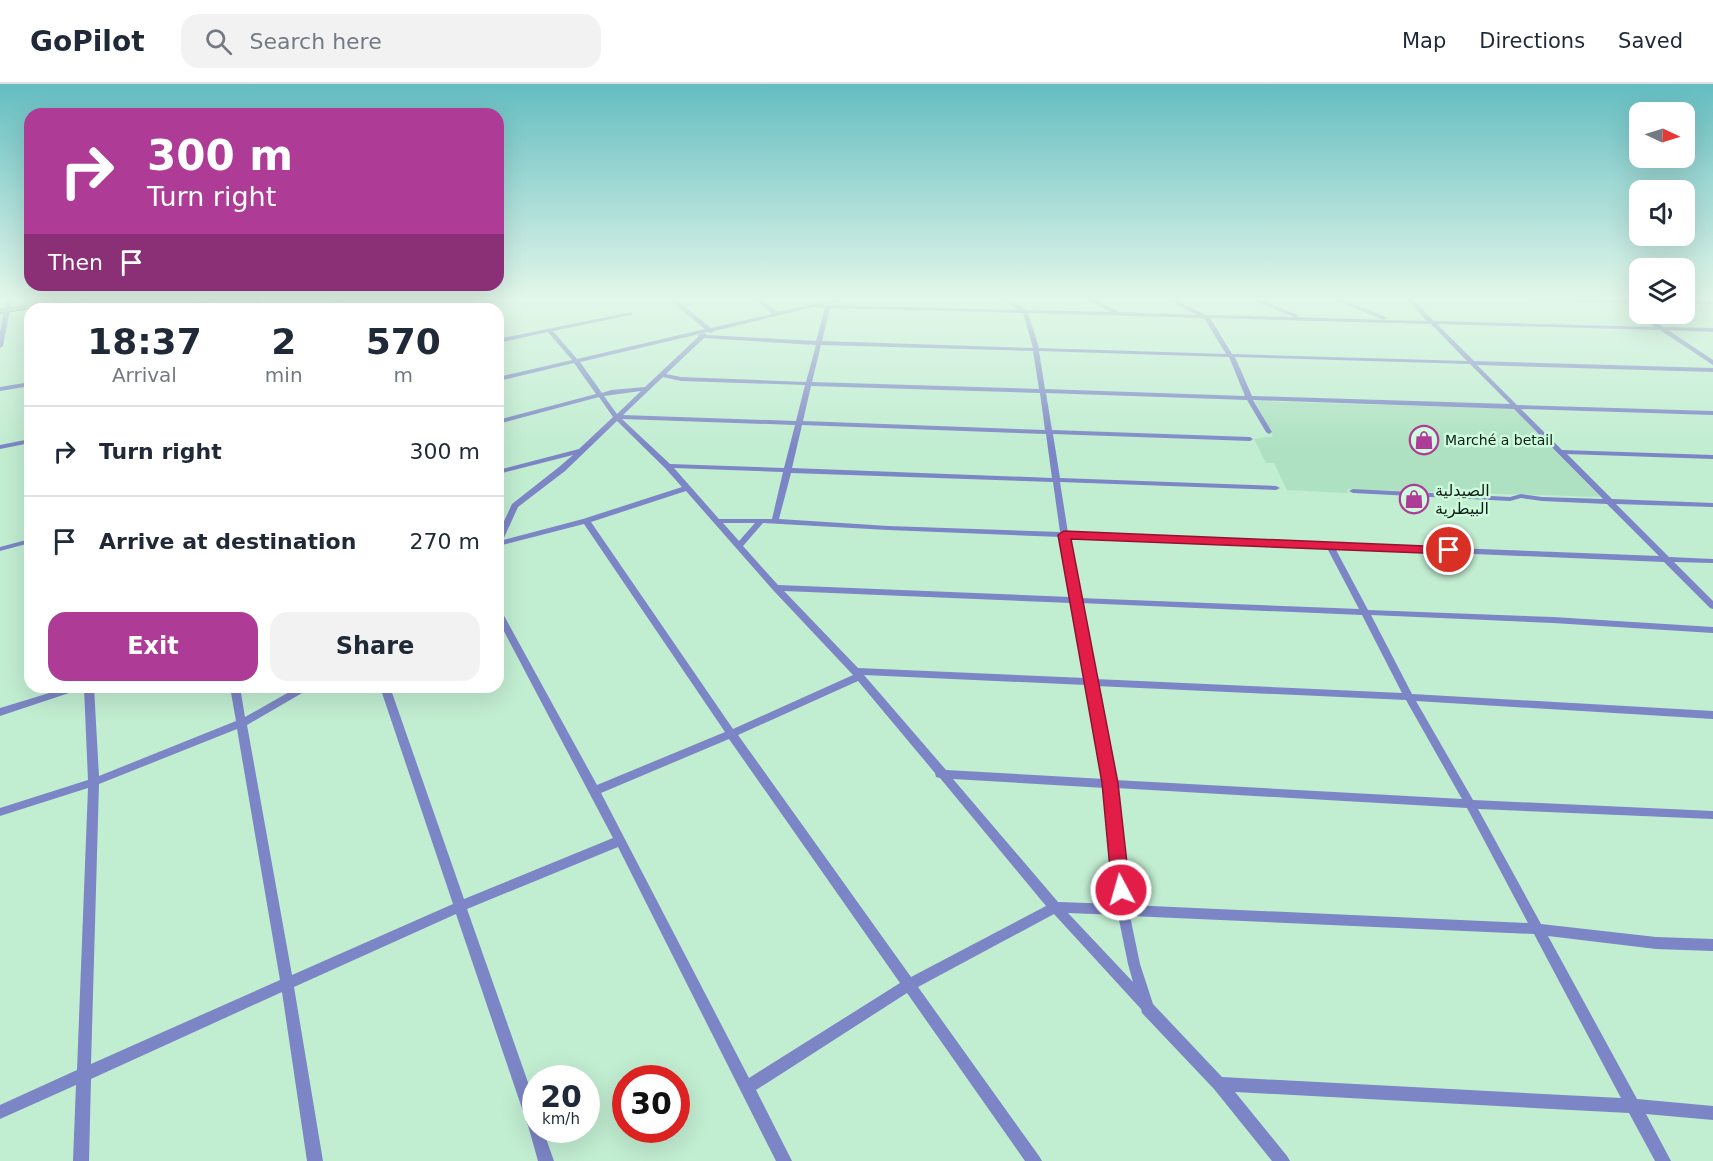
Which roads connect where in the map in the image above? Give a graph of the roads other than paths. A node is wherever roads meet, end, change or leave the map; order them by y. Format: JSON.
{"nodes":[{"id":1,"x":564,"y":347,"type":"edge"},
{"id":2,"x":638,"y":347,"type":"edge"},
{"id":3,"x":689,"y":347,"type":"edge"},
{"id":4,"x":817,"y":347,"type":"edge"},
{"id":5,"x":973,"y":347,"type":"edge"},
{"id":6,"x":1225,"y":347,"type":"edge"},
{"id":7,"x":1458,"y":347,"type":"edge"},
{"id":8,"x":1690,"y":347,"type":"edge"},
{"id":9,"x":1036,"y":349,"type":"junction"},
{"id":10,"x":1231,"y":356,"type":"junction"},
{"id":11,"x":576,"y":361,"type":"junction"},
{"id":12,"x":1472,"y":362,"type":"junction"},
{"id":13,"x":1713,"y":363,"type":"edge"},
{"id":14,"x":1713,"y":370,"type":"edge"},
{"id":15,"x":661,"y":375,"type":"junction"},
{"id":16,"x":504,"y":378,"type":"edge"},
{"id":17,"x":809,"y":384,"type":"junction"},
{"id":18,"x":24,"y":385,"type":"edge"},
{"id":19,"x":645,"y":389,"type":"junction"},
{"id":20,"x":0,"y":390,"type":"edge"},
{"id":21,"x":1042,"y":391,"type":"junction"},
{"id":22,"x":602,"y":395,"type":"junction"},
{"id":23,"x":1250,"y":400,"type":"junction"},
{"id":24,"x":1518,"y":408,"type":"junction"},
{"id":25,"x":1713,"y":413,"type":"edge"},
{"id":26,"x":615,"y":417,"type":"junction"},
{"id":27,"x":504,"y":420,"type":"edge"},
{"id":28,"x":800,"y":423,"type":"junction"},
{"id":29,"x":1269,"y":432,"type":"dead end"},
{"id":30,"x":1049,"y":433,"type":"junction"},
{"id":31,"x":1250,"y":439,"type":"dead end"},
{"id":32,"x":24,"y":442,"type":"edge"},
{"id":33,"x":0,"y":447,"type":"edge"},
{"id":34,"x":581,"y":451,"type":"junction"},
{"id":35,"x":1562,"y":452,"type":"junction"},
{"id":36,"x":1713,"y":457,"type":"edge"},
{"id":37,"x":668,"y":466,"type":"junction"},
{"id":38,"x":788,"y":469,"type":"junction"},
{"id":39,"x":504,"y":470,"type":"edge"},
{"id":40,"x":1056,"y":480,"type":"junction"},
{"id":41,"x":686,"y":488,"type":"junction"},
{"id":42,"x":1276,"y":488,"type":"dead end"},
{"id":43,"x":1353,"y":491,"type":"dead end"},
{"id":44,"x":1610,"y":501,"type":"junction"},
{"id":45,"x":1713,"y":505,"type":"edge"},
{"id":46,"x":718,"y":520,"type":"junction"},
{"id":47,"x":586,"y":521,"type":"junction"},
{"id":48,"x":761,"y":521,"type":"junction"},
{"id":49,"x":775,"y":521,"type":"junction"},
{"id":50,"x":504,"y":530,"type":"edge"},
{"id":51,"x":1064,"y":535,"type":"junction"},
{"id":52,"x":504,"y":542,"type":"edge"},
{"id":53,"x":24,"y":543,"type":"edge"},
{"id":54,"x":740,"y":545,"type":"junction"},
{"id":55,"x":1330,"y":546,"type":"junction"},
{"id":56,"x":0,"y":549,"type":"edge"},
{"id":57,"x":1668,"y":560,"type":"junction"},
{"id":58,"x":1713,"y":561,"type":"edge"},
{"id":59,"x":776,"y":588,"type":"junction"},
{"id":60,"x":1075,"y":602,"type":"junction"},
{"id":61,"x":1713,"y":606,"type":"edge"},
{"id":62,"x":1364,"y":612,"type":"junction"},
{"id":63,"x":504,"y":623,"type":"edge"},
{"id":64,"x":1713,"y":630,"type":"edge"},
{"id":65,"x":857,"y":673,"type":"junction"},
{"id":66,"x":1092,"y":683,"type":"junction"},
{"id":67,"x":61,"y":693,"type":"edge"},
{"id":68,"x":89,"y":693,"type":"edge"},
{"id":69,"x":236,"y":693,"type":"edge"},
{"id":70,"x":295,"y":693,"type":"edge"},
{"id":71,"x":387,"y":693,"type":"edge"},
{"id":72,"x":1409,"y":697,"type":"junction"},
{"id":73,"x":0,"y":712,"type":"edge"},
{"id":74,"x":1713,"y":715,"type":"edge"},
{"id":75,"x":242,"y":723,"type":"junction"},
{"id":76,"x":731,"y":734,"type":"junction"},
{"id":77,"x":940,"y":774,"type":"junction"},
{"id":78,"x":94,"y":782,"type":"junction"},
{"id":79,"x":1110,"y":783,"type":"junction"},
{"id":80,"x":595,"y":790,"type":"junction"},
{"id":81,"x":1470,"y":804,"type":"junction"},
{"id":82,"x":0,"y":812,"type":"edge"},
{"id":83,"x":1713,"y":815,"type":"edge"},
{"id":84,"x":619,"y":841,"type":"junction"},
{"id":85,"x":461,"y":906,"type":"junction"},
{"id":86,"x":1055,"y":907,"type":"junction"},
{"id":87,"x":1123,"y":911,"type":"junction"},
{"id":88,"x":1536,"y":929,"type":"junction"},
{"id":89,"x":1713,"y":945,"type":"edge"},
{"id":90,"x":287,"y":982,"type":"junction"},
{"id":91,"x":909,"y":985,"type":"junction"},
{"id":92,"x":1147,"y":1008,"type":"junction"},
{"id":93,"x":84,"y":1075,"type":"junction"},
{"id":94,"x":1219,"y":1084,"type":"junction"},
{"id":95,"x":522,"y":1087,"type":"edge"},
{"id":96,"x":748,"y":1088,"type":"junction"},
{"id":97,"x":1632,"y":1106,"type":"junction"},
{"id":98,"x":0,"y":1112,"type":"edge"},
{"id":99,"x":1713,"y":1113,"type":"edge"},
{"id":100,"x":540,"y":1143,"type":"edge"},
{"id":101,"x":81,"y":1161,"type":"edge"},
{"id":102,"x":315,"y":1161,"type":"edge"},
{"id":103,"x":546,"y":1161,"type":"edge"},
{"id":104,"x":783,"y":1161,"type":"edge"},
{"id":105,"x":1034,"y":1161,"type":"edge"},
{"id":106,"x":1282,"y":1161,"type":"edge"},
{"id":107,"x":1663,"y":1161,"type":"edge"}],
"edges":[{"from":1,"to":11,"type":"street"},
{"from":2,"to":11,"type":"street"},
{"from":3,"to":15,"type":"street"},
{"from":4,"to":17,"type":"street"},
{"from":5,"to":9,"type":"street"},
{"from":6,"to":10,"type":"street"},
{"from":7,"to":12,"type":"street"},
{"from":8,"to":13,"type":"street"},
{"from":9,"to":10,"type":"street"},
{"from":9,"to":21,"type":"street"},
{"from":10,"to":12,"type":"street"},
{"from":10,"to":23,"type":"street"},
{"from":11,"to":16,"type":"street"},
{"from":11,"to":22,"type":"street"},
{"from":12,"to":14,"type":"street"},
{"from":12,"to":24,"type":"street"},
{"from":15,"to":17,"type":"street"},
{"from":15,"to":19,"type":"street"},
{"from":17,"to":21,"type":"street"},
{"from":17,"to":28,"type":"street"},
{"from":18,"to":20,"type":"street"},
{"from":19,"to":22,"type":"street"},
{"from":19,"to":26,"type":"street"},
{"from":21,"to":23,"type":"street"},
{"from":21,"to":30,"type":"street"},
{"from":22,"to":26,"type":"street"},
{"from":22,"to":27,"type":"street"},
{"from":23,"to":24,"type":"street"},
{"from":23,"to":29,"type":"street"},
{"from":24,"to":25,"type":"street"},
{"from":24,"to":35,"type":"street"},
{"from":26,"to":28,"type":"street"},
{"from":26,"to":34,"type":"street"},
{"from":26,"to":37,"type":"street"},
{"from":28,"to":30,"type":"street"},
{"from":28,"to":38,"type":"street"},
{"from":30,"to":31,"type":"street"},
{"from":30,"to":40,"type":"street"},
{"from":32,"to":33,"type":"street"},
{"from":34,"to":39,"type":"street"},
{"from":34,"to":50,"type":"street"},
{"from":35,"to":36,"type":"street"},
{"from":35,"to":44,"type":"street"},
{"from":37,"to":38,"type":"street"},
{"from":37,"to":41,"type":"street"},
{"from":38,"to":40,"type":"street"},
{"from":38,"to":49,"type":"street"},
{"from":40,"to":42,"type":"street"},
{"from":40,"to":51,"type":"street"},
{"from":41,"to":46,"type":"street"},
{"from":41,"to":47,"type":"street"},
{"from":43,"to":44,"type":"street"},
{"from":44,"to":45,"type":"street"},
{"from":44,"to":57,"type":"street"},
{"from":46,"to":48,"type":"street"},
{"from":46,"to":54,"type":"street"},
{"from":47,"to":52,"type":"street"},
{"from":47,"to":76,"type":"street"},
{"from":48,"to":49,"type":"street"},
{"from":48,"to":54,"type":"street"},
{"from":49,"to":51,"type":"street"},
{"from":51,"to":55,"type":"street"},
{"from":51,"to":60,"type":"street"},
{"from":53,"to":56,"type":"street"},
{"from":54,"to":59,"type":"street"},
{"from":55,"to":57,"type":"street"},
{"from":55,"to":62,"type":"street"},
{"from":57,"to":58,"type":"street"},
{"from":57,"to":61,"type":"street"},
{"from":59,"to":60,"type":"street"},
{"from":59,"to":65,"type":"street"},
{"from":60,"to":62,"type":"street"},
{"from":60,"to":66,"type":"street"},
{"from":62,"to":64,"type":"street"},
{"from":62,"to":72,"type":"street"},
{"from":63,"to":80,"type":"street"},
{"from":65,"to":66,"type":"street"},
{"from":65,"to":76,"type":"street"},
{"from":65,"to":77,"type":"street"},
{"from":66,"to":72,"type":"street"},
{"from":66,"to":79,"type":"street"},
{"from":67,"to":73,"type":"street"},
{"from":68,"to":78,"type":"street"},
{"from":69,"to":75,"type":"street"},
{"from":70,"to":75,"type":"street"},
{"from":71,"to":85,"type":"street"},
{"from":72,"to":74,"type":"street"},
{"from":72,"to":81,"type":"street"},
{"from":75,"to":78,"type":"street"},
{"from":75,"to":90,"type":"street"},
{"from":76,"to":80,"type":"street"},
{"from":76,"to":91,"type":"street"},
{"from":77,"to":79,"type":"street"},
{"from":77,"to":86,"type":"street"},
{"from":78,"to":82,"type":"street"},
{"from":78,"to":93,"type":"street"},
{"from":79,"to":81,"type":"street"},
{"from":79,"to":87,"type":"street"},
{"from":80,"to":84,"type":"street"},
{"from":81,"to":83,"type":"street"},
{"from":81,"to":88,"type":"street"},
{"from":84,"to":85,"type":"street"},
{"from":84,"to":96,"type":"street"},
{"from":85,"to":90,"type":"street"},
{"from":85,"to":95,"type":"street"},
{"from":86,"to":87,"type":"street"},
{"from":86,"to":91,"type":"street"},
{"from":86,"to":92,"type":"street"},
{"from":87,"to":88,"type":"street"},
{"from":87,"to":92,"type":"street"},
{"from":88,"to":89,"type":"street"},
{"from":88,"to":97,"type":"street"},
{"from":90,"to":93,"type":"street"},
{"from":90,"to":102,"type":"street"},
{"from":91,"to":96,"type":"street"},
{"from":91,"to":105,"type":"street"},
{"from":92,"to":94,"type":"street"},
{"from":93,"to":98,"type":"street"},
{"from":93,"to":101,"type":"street"},
{"from":94,"to":97,"type":"street"},
{"from":94,"to":106,"type":"street"},
{"from":96,"to":104,"type":"street"},
{"from":97,"to":99,"type":"street"},
{"from":97,"to":107,"type":"street"},
{"from":100,"to":103,"type":"street"}]}
